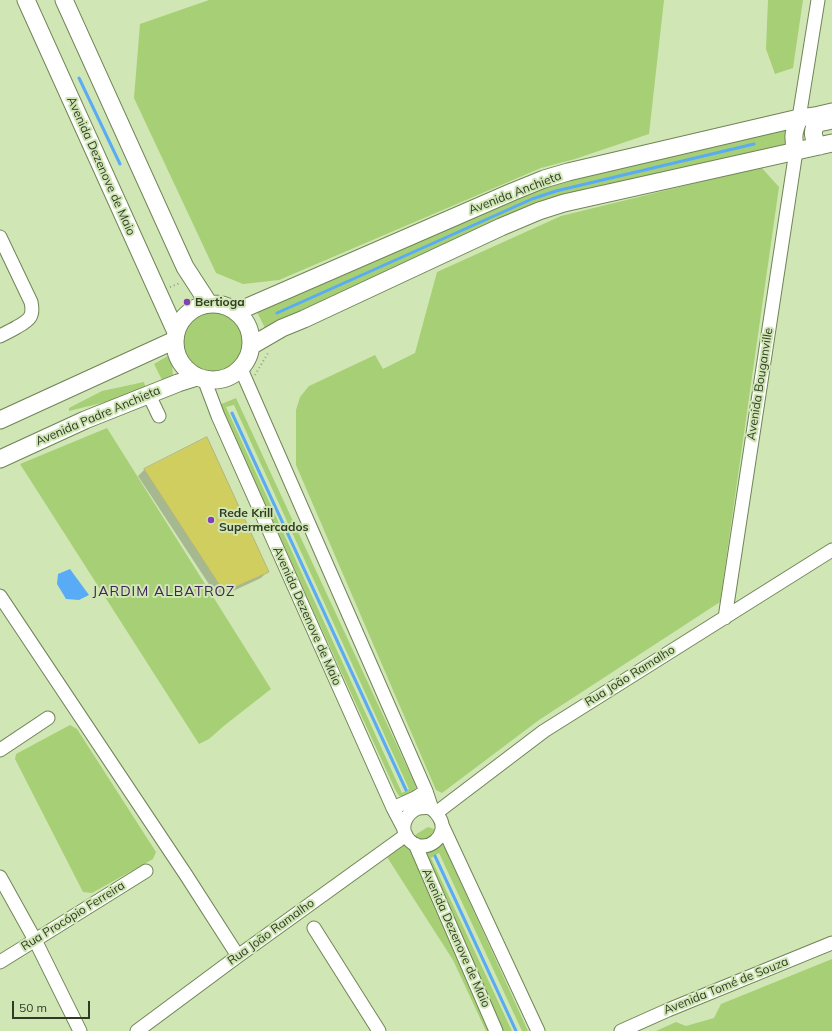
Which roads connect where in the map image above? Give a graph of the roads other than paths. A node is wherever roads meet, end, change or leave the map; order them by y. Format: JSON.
{"nodes":[{"id":1,"x":26,"y":0,"type":"edge"},
{"id":2,"x":64,"y":0,"type":"edge"},
{"id":3,"x":818,"y":0,"type":"edge"},
{"id":4,"x":832,"y":112,"type":"edge"},
{"id":5,"x":799,"y":118,"type":"junction"},
{"id":6,"x":832,"y":120,"type":"edge"},
{"id":7,"x":826,"y":144,"type":"edge"},
{"id":8,"x":796,"y":151,"type":"junction"},
{"id":9,"x":0,"y":237,"type":"edge"},
{"id":10,"x":209,"y":304,"type":"junction"},
{"id":11,"x":236,"y":312,"type":"junction"},
{"id":12,"x":0,"y":336,"type":"edge"},
{"id":13,"x":176,"y":336,"type":"junction"},
{"id":14,"x":251,"y":346,"type":"junction"},
{"id":15,"x":241,"y":369,"type":"junction"},
{"id":16,"x":200,"y":378,"type":"junction"},
{"id":17,"x":149,"y":395,"type":"junction"},
{"id":18,"x":159,"y":416,"type":"dead end"},
{"id":19,"x":0,"y":420,"type":"edge"},
{"id":20,"x":0,"y":459,"type":"edge"},
{"id":21,"x":832,"y":550,"type":"edge"},
{"id":22,"x":0,"y":596,"type":"edge"},
{"id":23,"x":725,"y":618,"type":"junction"},
{"id":24,"x":48,"y":718,"type":"dead end"},
{"id":25,"x":0,"y":750,"type":"edge"},
{"id":26,"x":426,"y":791,"type":"junction"},
{"id":27,"x":393,"y":808,"type":"junction"},
{"id":28,"x":437,"y":816,"type":"junction"},
{"id":29,"x":408,"y":836,"type":"junction"},
{"id":30,"x":146,"y":871,"type":"dead end"},
{"id":31,"x":0,"y":877,"type":"edge"},
{"id":32,"x":314,"y":928,"type":"dead end"},
{"id":33,"x":35,"y":940,"type":"junction"},
{"id":34,"x":832,"y":943,"type":"edge"},
{"id":35,"x":238,"y":956,"type":"junction"},
{"id":36,"x":0,"y":962,"type":"edge"},
{"id":37,"x":80,"y":1031,"type":"edge"},
{"id":38,"x":137,"y":1031,"type":"edge"},
{"id":39,"x":379,"y":1031,"type":"edge"},
{"id":40,"x":496,"y":1031,"type":"edge"},
{"id":41,"x":538,"y":1031,"type":"edge"},
{"id":42,"x":621,"y":1031,"type":"edge"}],
"edges":[{"from":1,"to":13,"type":"main road","name":"Avenida Dezenove de Maio"},
{"from":2,"to":10,"type":"main road"},
{"from":3,"to":5,"type":"street"},
{"from":4,"to":5,"type":"main road","name":"Avenida Anchieta"},
{"from":5,"to":8,"type":"main road"},
{"from":5,"to":11,"type":"main road","name":"Avenida Anchieta"},
{"from":6,"to":7,"type":"main road"},
{"from":7,"to":8,"type":"main road"},
{"from":8,"to":14,"type":"main road"},
{"from":8,"to":23,"type":"street","name":"Avenida Bouganville"},
{"from":9,"to":12,"type":"street"},
{"from":10,"to":11,"type":"main road"},
{"from":10,"to":13,"type":"main road"},
{"from":11,"to":14,"type":"main road"},
{"from":13,"to":16,"type":"main road"},
{"from":13,"to":19,"type":"main road"},
{"from":14,"to":15,"type":"main road"},
{"from":15,"to":16,"type":"main road"},
{"from":15,"to":26,"type":"street"},
{"from":16,"to":17,"type":"main road","name":"Avenida Padre Anchieta"},
{"from":16,"to":27,"type":"street","name":"Avenida Dezenove de Maio"},
{"from":17,"to":18,"type":"street"},
{"from":17,"to":20,"type":"main road","name":"Avenida Padre Anchieta"},
{"from":21,"to":23,"type":"street","name":"Rua João Ramalho"},
{"from":22,"to":35,"type":"street"},
{"from":23,"to":28,"type":"street","name":"Rua João Ramalho"},
{"from":24,"to":25,"type":"street"},
{"from":26,"to":27,"type":"street"},
{"from":26,"to":28,"type":"street"},
{"from":27,"to":29,"type":"street","name":"Avenida Dezenove de Maio"},
{"from":28,"to":29,"type":"street"},
{"from":28,"to":29,"type":"street"},
{"from":28,"to":41,"type":"street"},
{"from":29,"to":35,"type":"street","name":"Rua João Ramalho"},
{"from":29,"to":40,"type":"street","name":"Avenida Dezenove de Maio"},
{"from":30,"to":33,"type":"street","name":"Rua Procópio Ferreira"},
{"from":31,"to":33,"type":"street"},
{"from":32,"to":39,"type":"street"},
{"from":33,"to":36,"type":"street","name":"Rua Procópio Ferreira"},
{"from":33,"to":37,"type":"street"},
{"from":34,"to":42,"type":"street","name":"Avenida Tomé de Souza"},
{"from":35,"to":38,"type":"street","name":"Rua João Ramalho"}]}
